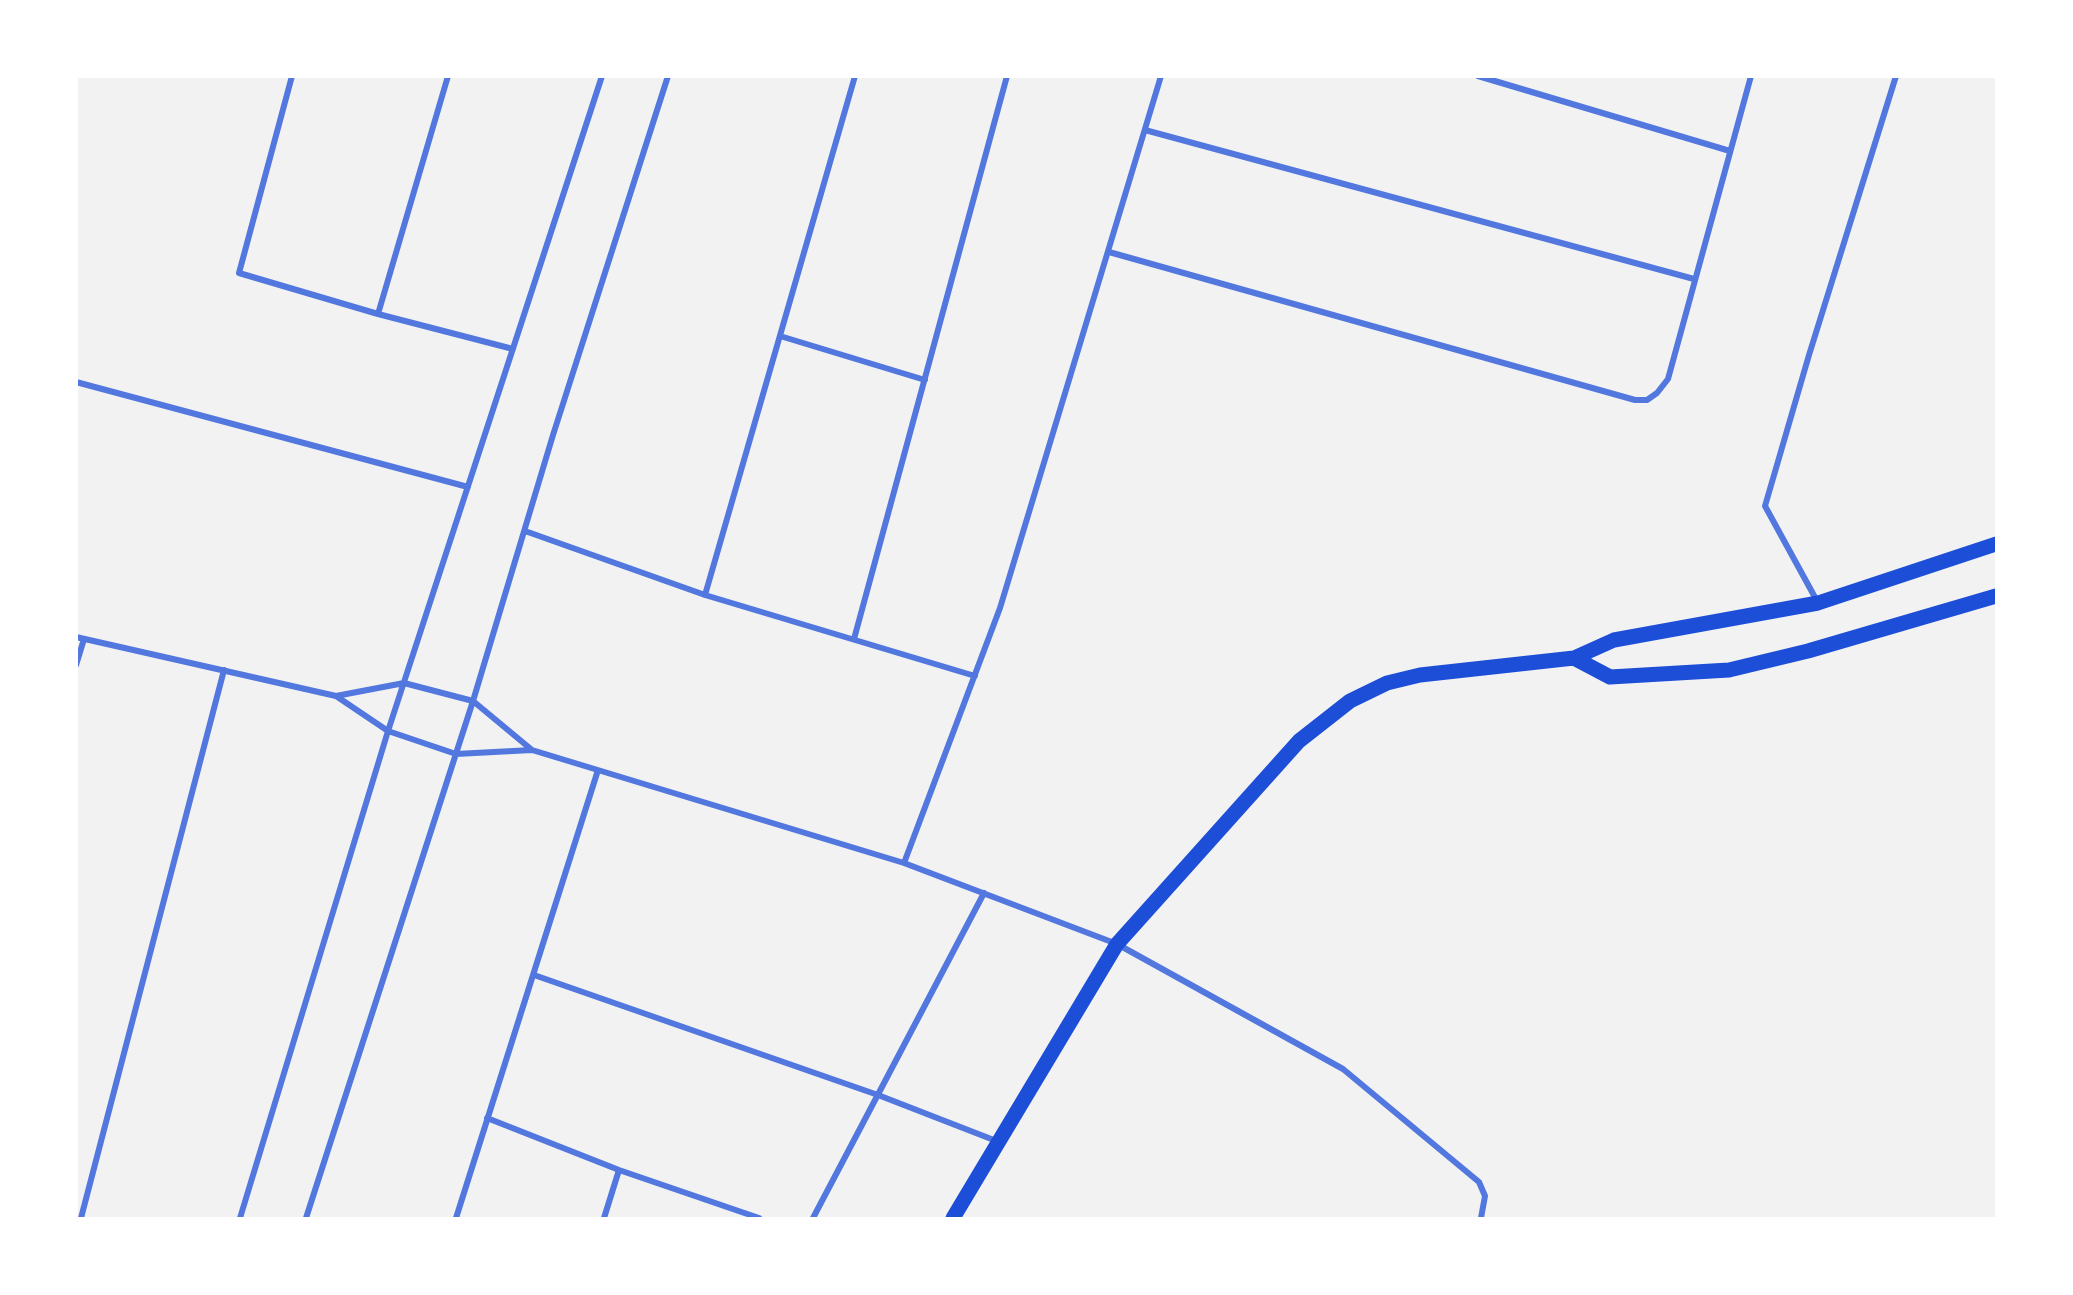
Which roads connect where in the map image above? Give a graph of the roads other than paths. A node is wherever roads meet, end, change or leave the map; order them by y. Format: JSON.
{"nodes":[{"id":1,"x":292,"y":76,"type":"edge"},
{"id":2,"x":448,"y":76,"type":"edge"},
{"id":3,"x":602,"y":76,"type":"edge"},
{"id":4,"x":668,"y":76,"type":"edge"},
{"id":5,"x":855,"y":76,"type":"edge"},
{"id":6,"x":1007,"y":76,"type":"edge"},
{"id":7,"x":1161,"y":76,"type":"edge"},
{"id":8,"x":1478,"y":76,"type":"edge"},
{"id":9,"x":1751,"y":76,"type":"edge"},
{"id":10,"x":1896,"y":76,"type":"edge"},
{"id":11,"x":1144,"y":130,"type":"junction"},
{"id":12,"x":1730,"y":151,"type":"junction"},
{"id":13,"x":1109,"y":252,"type":"junction"},
{"id":14,"x":1694,"y":279,"type":"junction"},
{"id":15,"x":378,"y":314,"type":"junction"},
{"id":16,"x":780,"y":336,"type":"junction"},
{"id":17,"x":513,"y":349,"type":"junction"},
{"id":18,"x":925,"y":380,"type":"junction"},
{"id":19,"x":76,"y":382,"type":"edge"},
{"id":20,"x":468,"y":486,"type":"junction"},
{"id":21,"x":525,"y":531,"type":"junction"},
{"id":22,"x":1996,"y":544,"type":"edge"},
{"id":23,"x":705,"y":595,"type":"junction"},
{"id":24,"x":1996,"y":596,"type":"edge"},
{"id":25,"x":1818,"y":603,"type":"junction"},
{"id":26,"x":80,"y":638,"type":"edge"},
{"id":27,"x":854,"y":639,"type":"junction"},
{"id":28,"x":1574,"y":658,"type":"junction"},
{"id":29,"x":76,"y":665,"type":"edge"},
{"id":30,"x":224,"y":670,"type":"junction"},
{"id":31,"x":975,"y":676,"type":"junction"},
{"id":32,"x":404,"y":683,"type":"junction"},
{"id":33,"x":336,"y":696,"type":"junction"},
{"id":34,"x":472,"y":701,"type":"junction"},
{"id":35,"x":388,"y":731,"type":"junction"},
{"id":36,"x":532,"y":750,"type":"junction"},
{"id":37,"x":456,"y":754,"type":"junction"},
{"id":38,"x":598,"y":770,"type":"junction"},
{"id":39,"x":904,"y":863,"type":"junction"},
{"id":40,"x":984,"y":893,"type":"junction"},
{"id":41,"x":1117,"y":944,"type":"junction"},
{"id":42,"x":534,"y":975,"type":"junction"},
{"id":43,"x":878,"y":1095,"type":"junction"},
{"id":44,"x":488,"y":1118,"type":"junction"},
{"id":45,"x":999,"y":1142,"type":"junction"},
{"id":46,"x":619,"y":1170,"type":"junction"},
{"id":47,"x":81,"y":1218,"type":"edge"},
{"id":48,"x":240,"y":1218,"type":"edge"},
{"id":49,"x":306,"y":1218,"type":"edge"},
{"id":50,"x":456,"y":1218,"type":"edge"},
{"id":51,"x":604,"y":1218,"type":"edge"},
{"id":52,"x":759,"y":1218,"type":"edge"},
{"id":53,"x":813,"y":1218,"type":"edge"},
{"id":54,"x":953,"y":1218,"type":"edge"},
{"id":55,"x":1481,"y":1218,"type":"edge"}],
"edges":[{"from":1,"to":15,"type":"street"},
{"from":2,"to":15,"type":"street"},
{"from":3,"to":17,"type":"street"},
{"from":4,"to":21,"type":"street"},
{"from":5,"to":16,"type":"street"},
{"from":6,"to":18,"type":"street"},
{"from":7,"to":11,"type":"street"},
{"from":8,"to":12,"type":"street"},
{"from":9,"to":12,"type":"street"},
{"from":10,"to":25,"type":"street"},
{"from":11,"to":13,"type":"street"},
{"from":11,"to":14,"type":"street"},
{"from":12,"to":14,"type":"street"},
{"from":13,"to":14,"type":"street"},
{"from":13,"to":31,"type":"street"},
{"from":15,"to":17,"type":"street"},
{"from":16,"to":18,"type":"street"},
{"from":16,"to":23,"type":"street"},
{"from":17,"to":20,"type":"street"},
{"from":18,"to":27,"type":"street"},
{"from":19,"to":20,"type":"street"},
{"from":20,"to":32,"type":"street"},
{"from":21,"to":23,"type":"street"},
{"from":21,"to":34,"type":"street"},
{"from":22,"to":25,"type":"main road"},
{"from":23,"to":27,"type":"street"},
{"from":24,"to":28,"type":"main road"},
{"from":25,"to":28,"type":"main road"},
{"from":26,"to":29,"type":"street"},
{"from":26,"to":30,"type":"street"},
{"from":27,"to":31,"type":"street"},
{"from":28,"to":41,"type":"main road"},
{"from":30,"to":33,"type":"street"},
{"from":30,"to":47,"type":"street"},
{"from":31,"to":39,"type":"street"},
{"from":32,"to":33,"type":"street"},
{"from":32,"to":34,"type":"street"},
{"from":32,"to":35,"type":"street"},
{"from":33,"to":35,"type":"street"},
{"from":34,"to":36,"type":"street"},
{"from":34,"to":37,"type":"street"},
{"from":35,"to":37,"type":"street"},
{"from":35,"to":48,"type":"street"},
{"from":36,"to":37,"type":"street"},
{"from":36,"to":38,"type":"street"},
{"from":37,"to":49,"type":"street"},
{"from":38,"to":39,"type":"street"},
{"from":38,"to":42,"type":"street"},
{"from":39,"to":40,"type":"street"},
{"from":40,"to":41,"type":"street"},
{"from":40,"to":43,"type":"street"},
{"from":41,"to":45,"type":"main road"},
{"from":41,"to":55,"type":"street"},
{"from":42,"to":43,"type":"street"},
{"from":42,"to":44,"type":"street"},
{"from":43,"to":45,"type":"street"},
{"from":43,"to":53,"type":"street"},
{"from":44,"to":46,"type":"street"},
{"from":44,"to":50,"type":"street"},
{"from":45,"to":54,"type":"main road"},
{"from":46,"to":51,"type":"street"},
{"from":46,"to":52,"type":"street"}]}
